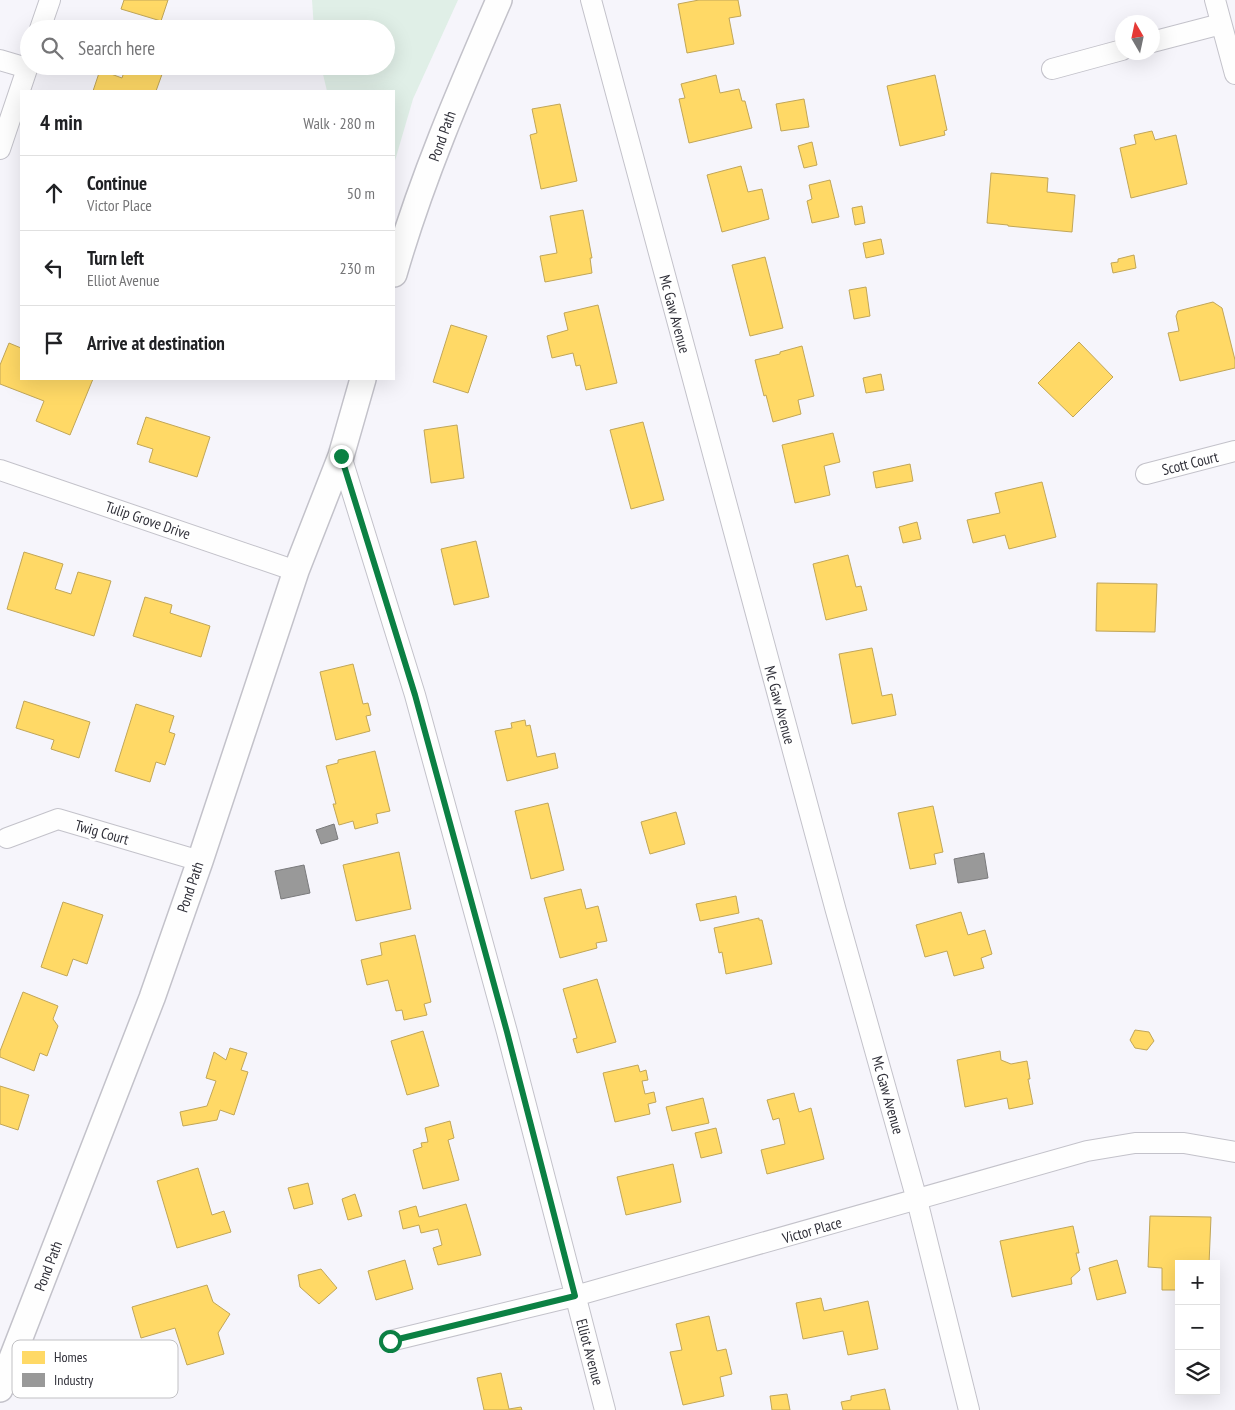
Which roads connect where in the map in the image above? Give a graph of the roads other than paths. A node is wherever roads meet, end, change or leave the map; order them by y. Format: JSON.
{"nodes":[{"id":1,"x":50,"y":0,"type":"edge"},
{"id":2,"x":499,"y":0,"type":"edge"},
{"id":3,"x":591,"y":0,"type":"edge"},
{"id":4,"x":1215,"y":0,"type":"edge"},
{"id":5,"x":43,"y":20,"type":"edge"},
{"id":6,"x":1222,"y":24,"type":"junction"},
{"id":7,"x":1160,"y":40,"type":"edge"},
{"id":8,"x":1115,"y":52,"type":"edge"},
{"id":9,"x":0,"y":60,"type":"edge"},
{"id":10,"x":20,"y":64,"type":"edge"},
{"id":11,"x":1052,"y":69,"type":"dead end"},
{"id":12,"x":1235,"y":74,"type":"edge"},
{"id":13,"x":25,"y":75,"type":"edge"},
{"id":14,"x":0,"y":149,"type":"edge"},
{"id":15,"x":395,"y":270,"type":"edge"},
{"id":16,"x":363,"y":380,"type":"edge"},
{"id":17,"x":1235,"y":451,"type":"edge"},
{"id":18,"x":341,"y":456,"type":"junction"},
{"id":19,"x":0,"y":470,"type":"edge"},
{"id":20,"x":1146,"y":474,"type":"dead end"},
{"id":21,"x":296,"y":571,"type":"junction"},
{"id":22,"x":6,"y":838,"type":"dead end"},
{"id":23,"x":200,"y":860,"type":"junction"},
{"id":24,"x":1235,"y":1152,"type":"edge"},
{"id":25,"x":917,"y":1200,"type":"junction"},
{"id":26,"x":575,"y":1296,"type":"junction"},
{"id":27,"x":19,"y":1340,"type":"edge"},
{"id":28,"x":390,"y":1341,"type":"dead end"},
{"id":29,"x":12,"y":1359,"type":"edge"},
{"id":30,"x":0,"y":1390,"type":"edge"},
{"id":31,"x":605,"y":1410,"type":"edge"},
{"id":32,"x":969,"y":1410,"type":"edge"}],
"edges":[{"from":1,"to":5,"type":"street"},
{"from":2,"to":15,"type":"street","name":"Pond Path"},
{"from":3,"to":25,"type":"street","name":"Mc Gaw Avenue"},
{"from":4,"to":6,"type":"street"},
{"from":6,"to":7,"type":"street"},
{"from":6,"to":12,"type":"street"},
{"from":8,"to":11,"type":"street"},
{"from":9,"to":10,"type":"street"},
{"from":13,"to":14,"type":"street"},
{"from":16,"to":18,"type":"street","name":"Pond Path"},
{"from":17,"to":20,"type":"street","name":"Scott Court"},
{"from":18,"to":21,"type":"street","name":"Pond Path"},
{"from":18,"to":26,"type":"street","name":"Elliot Avenue"},
{"from":19,"to":21,"type":"street","name":"Tulip Grove Drive"},
{"from":21,"to":23,"type":"street","name":"Pond Path"},
{"from":22,"to":23,"type":"street","name":"Twig Court"},
{"from":23,"to":27,"type":"street","name":"Pond Path"},
{"from":24,"to":25,"type":"street","name":"Victor Place"},
{"from":25,"to":26,"type":"street","name":"Victor Place"},
{"from":25,"to":32,"type":"street","name":"Mc Gaw Avenue"},
{"from":26,"to":28,"type":"street","name":"Victor Place"},
{"from":26,"to":31,"type":"street","name":"Elliot Avenue"},
{"from":29,"to":30,"type":"street","name":"Pond Path"}]}
